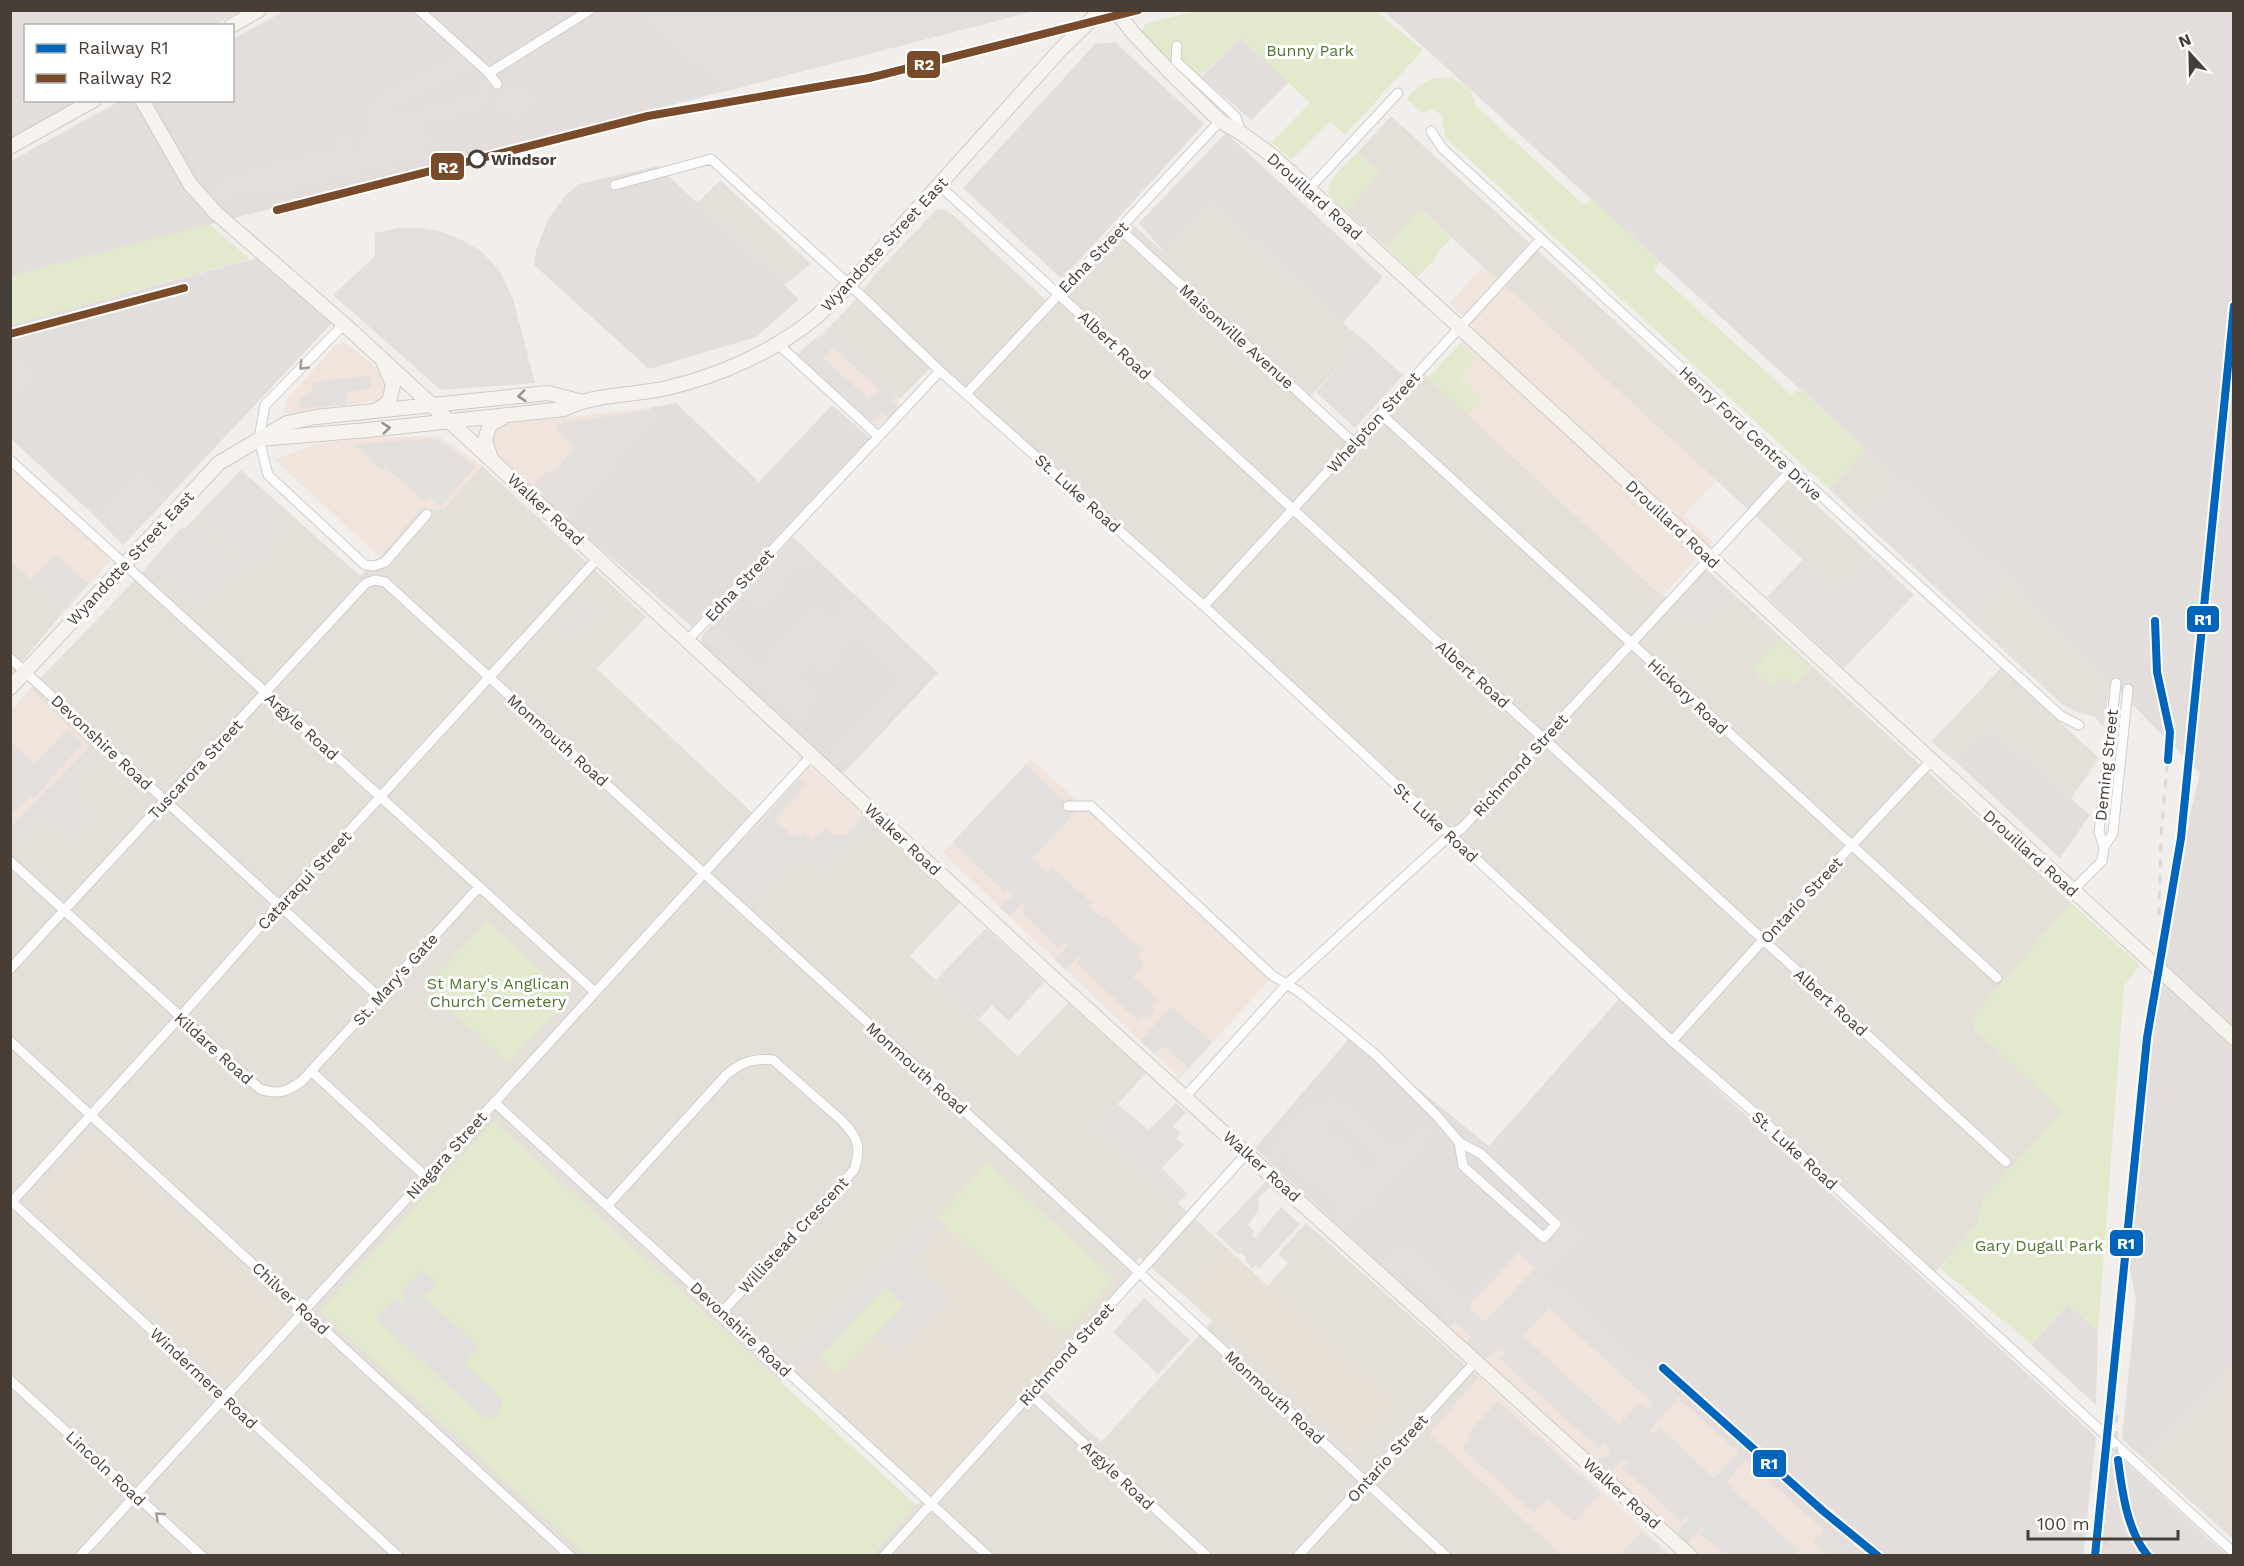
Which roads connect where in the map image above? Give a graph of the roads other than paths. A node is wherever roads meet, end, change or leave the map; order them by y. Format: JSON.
{"nodes":[{"id":1,"x":259,"y":10,"type":"edge"},
{"id":2,"x":419,"y":10,"type":"edge"},
{"id":3,"x":590,"y":10,"type":"edge"},
{"id":4,"x":1101,"y":10,"type":"edge"},
{"id":5,"x":1115,"y":10,"type":"edge"},
{"id":6,"x":234,"y":24,"type":"edge"},
{"id":7,"x":1177,"y":46,"type":"dead end"},
{"id":8,"x":489,"y":73,"type":"junction"},
{"id":9,"x":497,"y":84,"type":"dead end"},
{"id":10,"x":1398,"y":93,"type":"dead end"},
{"id":11,"x":90,"y":102,"type":"edge"},
{"id":12,"x":143,"y":102,"type":"edge"},
{"id":13,"x":1220,"y":121,"type":"junction"},
{"id":14,"x":1431,"y":131,"type":"dead end"},
{"id":15,"x":1241,"y":133,"type":"junction"},
{"id":16,"x":10,"y":147,"type":"edge"},
{"id":17,"x":615,"y":185,"type":"dead end"},
{"id":18,"x":940,"y":186,"type":"junction"},
{"id":19,"x":1309,"y":189,"type":"junction"},
{"id":20,"x":1120,"y":229,"type":"junction"},
{"id":21,"x":1541,"y":239,"type":"junction"},
{"id":22,"x":849,"y":285,"type":"junction"},
{"id":23,"x":1058,"y":293,"type":"junction"},
{"id":24,"x":344,"y":324,"type":"junction"},
{"id":25,"x":1459,"y":327,"type":"junction"},
{"id":26,"x":777,"y":343,"type":"junction"},
{"id":27,"x":384,"y":361,"type":"junction"},
{"id":28,"x":940,"y":371,"type":"junction"},
{"id":29,"x":966,"y":394,"type":"junction"},
{"id":30,"x":579,"y":401,"type":"junction"},
{"id":31,"x":433,"y":405,"type":"junction"},
{"id":32,"x":374,"y":411,"type":"junction"},
{"id":33,"x":1380,"y":414,"type":"junction"},
{"id":34,"x":510,"y":415,"type":"junction"},
{"id":35,"x":450,"y":421,"type":"junction"},
{"id":36,"x":878,"y":436,"type":"junction"},
{"id":37,"x":259,"y":439,"type":"junction"},
{"id":38,"x":1354,"y":443,"type":"junction"},
{"id":39,"x":490,"y":458,"type":"junction"},
{"id":40,"x":13,"y":466,"type":"edge"},
{"id":41,"x":1791,"y":470,"type":"junction"},
{"id":42,"x":1293,"y":510,"type":"junction"},
{"id":43,"x":427,"y":514,"type":"dead end"},
{"id":44,"x":598,"y":558,"type":"junction"},
{"id":45,"x":1710,"y":559,"type":"junction"},
{"id":46,"x":124,"y":564,"type":"junction"},
{"id":47,"x":385,"y":582,"type":"joint"},
{"id":48,"x":1204,"y":606,"type":"junction"},
{"id":49,"x":687,"y":641,"type":"junction"},
{"id":50,"x":1631,"y":644,"type":"junction"},
{"id":51,"x":10,"y":658,"type":"edge"},
{"id":52,"x":25,"y":672,"type":"junction"},
{"id":53,"x":489,"y":677,"type":"junction"},
{"id":54,"x":2116,"y":683,"type":"dead end"},
{"id":55,"x":10,"y":688,"type":"edge"},
{"id":56,"x":2128,"y":690,"type":"dead end"},
{"id":57,"x":265,"y":693,"type":"junction"},
{"id":58,"x":2079,"y":724,"type":"dead end"},
{"id":59,"x":1544,"y":738,"type":"junction"},
{"id":60,"x":812,"y":755,"type":"junction"},
{"id":61,"x":1931,"y":761,"type":"junction"},
{"id":62,"x":380,"y":797,"type":"junction"},
{"id":63,"x":166,"y":801,"type":"junction"},
{"id":64,"x":1068,"y":806,"type":"dead end"},
{"id":65,"x":1450,"y":835,"type":"junction"},
{"id":66,"x":1851,"y":846,"type":"junction"},
{"id":67,"x":2104,"y":847,"type":"junction"},
{"id":68,"x":10,"y":861,"type":"edge"},
{"id":69,"x":702,"y":872,"type":"junction"},
{"id":70,"x":479,"y":887,"type":"junction"},
{"id":71,"x":2073,"y":890,"type":"junction"},
{"id":72,"x":279,"y":905,"type":"junction"},
{"id":73,"x":65,"y":911,"type":"junction"},
{"id":74,"x":1763,"y":940,"type":"junction"},
{"id":75,"x":10,"y":969,"type":"edge"},
{"id":76,"x":1997,"y":978,"type":"dead end"},
{"id":77,"x":1287,"y":984,"type":"junction"},
{"id":78,"x":595,"y":992,"type":"junction"},
{"id":79,"x":379,"y":997,"type":"junction"},
{"id":80,"x":180,"y":1017,"type":"junction"},
{"id":81,"x":2234,"y":1038,"type":"edge"},
{"id":82,"x":10,"y":1041,"type":"edge"},
{"id":83,"x":1672,"y":1041,"type":"junction"},
{"id":84,"x":312,"y":1071,"type":"junction"},
{"id":85,"x":1185,"y":1097,"type":"junction"},
{"id":86,"x":494,"y":1102,"type":"junction"},
{"id":87,"x":92,"y":1114,"type":"junction"},
{"id":88,"x":1460,"y":1142,"type":"junction"},
{"id":89,"x":1247,"y":1153,"type":"junction"},
{"id":90,"x":2006,"y":1162,"type":"dead end"},
{"id":91,"x":426,"y":1177,"type":"junction"},
{"id":92,"x":11,"y":1202,"type":"edge"},
{"id":93,"x":607,"y":1206,"type":"junction"},
{"id":94,"x":1140,"y":1272,"type":"junction"},
{"id":95,"x":304,"y":1310,"type":"junction"},
{"id":96,"x":722,"y":1312,"type":"junction"},
{"id":97,"x":1476,"y":1361,"type":"junction"},
{"id":98,"x":10,"y":1380,"type":"edge"},
{"id":99,"x":1030,"y":1394,"type":"junction"},
{"id":100,"x":225,"y":1397,"type":"junction"},
{"id":101,"x":1366,"y":1481,"type":"junction"},
{"id":102,"x":136,"y":1495,"type":"junction"},
{"id":103,"x":932,"y":1503,"type":"junction"},
{"id":104,"x":2234,"y":1553,"type":"edge"},
{"id":105,"x":80,"y":1556,"type":"edge"},
{"id":106,"x":202,"y":1556,"type":"edge"},
{"id":107,"x":398,"y":1556,"type":"edge"},
{"id":108,"x":570,"y":1556,"type":"edge"},
{"id":109,"x":884,"y":1556,"type":"edge"},
{"id":110,"x":988,"y":1556,"type":"edge"},
{"id":111,"x":1207,"y":1556,"type":"edge"},
{"id":112,"x":1298,"y":1556,"type":"edge"},
{"id":113,"x":1446,"y":1556,"type":"edge"},
{"id":114,"x":1690,"y":1556,"type":"edge"}],
"edges":[{"from":1,"to":6,"type":"main road"},
{"from":2,"to":8,"type":"street"},
{"from":3,"to":8,"type":"street"},
{"from":4,"to":18,"type":"main road","name":"Wyandotte Street East"},
{"from":5,"to":13,"type":"main road","name":"Drouillard Road"},
{"from":7,"to":15,"type":"street"},
{"from":8,"to":9,"type":"street"},
{"from":10,"to":19,"type":"street"},
{"from":11,"to":16,"type":"main road"},
{"from":12,"to":24,"type":"main road","name":"Walker Road"},
{"from":13,"to":15,"type":"main road","name":"Drouillard Road"},
{"from":13,"to":20,"type":"street","name":"Edna Street"},
{"from":14,"to":21,"type":"street","name":"Henry Ford Centre Drive"},
{"from":15,"to":19,"type":"main road","name":"Drouillard Road"},
{"from":17,"to":22,"type":"street","name":"St. Luke Road"},
{"from":18,"to":22,"type":"main road","name":"Wyandotte Street East"},
{"from":18,"to":23,"type":"street","name":"Albert Road"},
{"from":19,"to":25,"type":"main road","name":"Drouillard Road"},
{"from":20,"to":23,"type":"street","name":"Edna Street"},
{"from":20,"to":38,"type":"street","name":"Maisonville Avenue"},
{"from":21,"to":25,"type":"street","name":"Whelpton Street"},
{"from":21,"to":41,"type":"street","name":"Henry Ford Centre Drive"},
{"from":22,"to":26,"type":"main road","name":"Wyandotte Street East"},
{"from":22,"to":28,"type":"street","name":"St. Luke Road"},
{"from":23,"to":29,"type":"street","name":"Edna Street"},
{"from":23,"to":42,"type":"street","name":"Albert Road"},
{"from":24,"to":27,"type":"main road","name":"Walker Road"},
{"from":24,"to":37,"type":"street","one_way":true},
{"from":25,"to":33,"type":"street","name":"Whelpton Street"},
{"from":25,"to":45,"type":"main road","name":"Drouillard Road"},
{"from":26,"to":30,"type":"main road","name":"Wyandotte Street East"},
{"from":26,"to":36,"type":"street"},
{"from":27,"to":31,"type":"main road","name":"Walker Road"},
{"from":27,"to":32,"type":"main road"},
{"from":28,"to":29,"type":"street","name":"St. Luke Road"},
{"from":28,"to":36,"type":"street","name":"Edna Street"},
{"from":29,"to":48,"type":"street","name":"St. Luke Road"},
{"from":30,"to":31,"type":"main road","name":"Wyandotte Street East","one_way":true},
{"from":30,"to":34,"type":"main road","name":"Wyandotte Street East"},
{"from":31,"to":32,"type":"main road","name":"Wyandotte Street East"},
{"from":31,"to":35,"type":"main road","name":"Walker Road"},
{"from":32,"to":37,"type":"main road","name":"Wyandotte Street East"},
{"from":33,"to":38,"type":"street","name":"Whelpton Street"},
{"from":33,"to":50,"type":"street","name":"Hickory Road"},
{"from":34,"to":35,"type":"main road","name":"Wyandotte Street East"},
{"from":34,"to":39,"type":"main road"},
{"from":37,"to":35,"type":"main road","name":"Wyandotte Street East","one_way":true},
{"from":35,"to":39,"type":"main road","name":"Walker Road"},
{"from":36,"to":49,"type":"street","name":"Edna Street"},
{"from":37,"to":43,"type":"street"},
{"from":37,"to":46,"type":"main road","name":"Wyandotte Street East"},
{"from":38,"to":42,"type":"street","name":"Whelpton Street"},
{"from":39,"to":44,"type":"main road","name":"Walker Road"},
{"from":40,"to":46,"type":"street","name":"Argyle Road"},
{"from":41,"to":45,"type":"street","name":"Richmond Street"},
{"from":41,"to":58,"type":"street","name":"Henry Ford Centre Drive"},
{"from":42,"to":48,"type":"street","name":"Whelpton Street"},
{"from":42,"to":59,"type":"street","name":"Albert Road"},
{"from":44,"to":49,"type":"main road","name":"Walker Road"},
{"from":44,"to":53,"type":"street","name":"Cataraqui Street"},
{"from":45,"to":50,"type":"street","name":"Richmond Street"},
{"from":45,"to":61,"type":"main road","name":"Drouillard Road"},
{"from":46,"to":52,"type":"main road","name":"Wyandotte Street East"},
{"from":46,"to":57,"type":"street","name":"Argyle Road"},
{"from":47,"to":53,"type":"street","name":"Monmouth Road"},
{"from":47,"to":57,"type":"street","name":"Tuscarora Street"},
{"from":48,"to":65,"type":"street","name":"St. Luke Road"},
{"from":49,"to":60,"type":"main road","name":"Walker Road"},
{"from":50,"to":59,"type":"street","name":"Richmond Street"},
{"from":50,"to":66,"type":"street","name":"Hickory Road"},
{"from":51,"to":52,"type":"street","name":"Devonshire Road"},
{"from":52,"to":55,"type":"main road","name":"Wyandotte Street East"},
{"from":52,"to":63,"type":"street","name":"Devonshire Road"},
{"from":53,"to":62,"type":"street","name":"Cataraqui Street"},
{"from":53,"to":69,"type":"street","name":"Monmouth Road"},
{"from":54,"to":67,"type":"street","name":"Deming Street"},
{"from":56,"to":67,"type":"street","name":"Deming Street"},
{"from":57,"to":62,"type":"street","name":"Argyle Road"},
{"from":57,"to":63,"type":"street","name":"Tuscarora Street"},
{"from":59,"to":65,"type":"street","name":"Richmond Street"},
{"from":59,"to":74,"type":"street","name":"Albert Road"},
{"from":60,"to":69,"type":"street","name":"Niagara Street"},
{"from":60,"to":85,"type":"main road","name":"Walker Road"},
{"from":61,"to":66,"type":"street","name":"Ontario Street"},
{"from":61,"to":71,"type":"main road","name":"Drouillard Road"},
{"from":62,"to":70,"type":"street","name":"Argyle Road"},
{"from":62,"to":72,"type":"street","name":"Cataraqui Street"},
{"from":63,"to":72,"type":"street","name":"Devonshire Road"},
{"from":63,"to":73,"type":"street","name":"Tuscarora Street"},
{"from":64,"to":77,"type":"street"},
{"from":65,"to":77,"type":"street","name":"Richmond Street"},
{"from":65,"to":83,"type":"street","name":"St. Luke Road"},
{"from":66,"to":74,"type":"street","name":"Ontario Street"},
{"from":66,"to":76,"type":"street","name":"Hickory Road"},
{"from":67,"to":71,"type":"street","name":"Deming Street"},
{"from":68,"to":73,"type":"street","name":"Kildare Road"},
{"from":69,"to":78,"type":"street","name":"Niagara Street"},
{"from":69,"to":94,"type":"street","name":"Monmouth Road"},
{"from":70,"to":78,"type":"street","name":"Argyle Road"},
{"from":70,"to":79,"type":"street","name":"St. Mary's Gate"},
{"from":71,"to":81,"type":"main road","name":"Drouillard Road"},
{"from":72,"to":79,"type":"street","name":"Devonshire Road"},
{"from":72,"to":80,"type":"street","name":"Cataraqui Street"},
{"from":73,"to":75,"type":"street","name":"Tuscarora Street"},
{"from":73,"to":80,"type":"street","name":"Kildare Road"},
{"from":74,"to":83,"type":"street","name":"Ontario Street"},
{"from":74,"to":90,"type":"street","name":"Albert Road"},
{"from":77,"to":85,"type":"street","name":"Richmond Street"},
{"from":77,"to":88,"type":"street"},
{"from":78,"to":86,"type":"street","name":"Niagara Street"},
{"from":79,"to":84,"type":"street","name":"St. Mary's Gate"},
{"from":80,"to":84,"type":"street","name":"Kildare Road"},
{"from":80,"to":87,"type":"street","name":"Cataraqui Street"},
{"from":82,"to":87,"type":"street","name":"Chilver Road"},
{"from":83,"to":104,"type":"street","name":"St. Luke Road"},
{"from":84,"to":91,"type":"street"},
{"from":85,"to":89,"type":"main road","name":"Walker Road"},
{"from":86,"to":91,"type":"street","name":"Niagara Street"},
{"from":86,"to":93,"type":"street","name":"Devonshire Road"},
{"from":87,"to":92,"type":"street","name":"Cataraqui Street"},
{"from":87,"to":95,"type":"street","name":"Chilver Road"},
{"from":88,"to":88,"type":"street"},
{"from":89,"to":94,"type":"street","name":"Richmond Street"},
{"from":89,"to":97,"type":"main road","name":"Walker Road"},
{"from":91,"to":95,"type":"street","name":"Niagara Street"},
{"from":92,"to":100,"type":"street","name":"Windermere Road"},
{"from":93,"to":96,"type":"street","name":"Devonshire Road"},
{"from":93,"to":96,"type":"street","name":"Willistead Crescent"},
{"from":94,"to":99,"type":"street","name":"Richmond Street"},
{"from":94,"to":101,"type":"street","name":"Monmouth Road"},
{"from":95,"to":100,"type":"street","name":"Niagara Street"},
{"from":95,"to":108,"type":"street","name":"Chilver Road"},
{"from":96,"to":103,"type":"street","name":"Devonshire Road"},
{"from":97,"to":101,"type":"street","name":"Ontario Street"},
{"from":97,"to":114,"type":"main road","name":"Walker Road"},
{"from":98,"to":102,"type":"street","name":"Lincoln Road"},
{"from":99,"to":103,"type":"street","name":"Richmond Street"},
{"from":99,"to":111,"type":"street","name":"Argyle Road"},
{"from":100,"to":102,"type":"street","name":"Niagara Street"},
{"from":100,"to":107,"type":"street","name":"Windermere Road"},
{"from":101,"to":112,"type":"street","name":"Ontario Street"},
{"from":101,"to":113,"type":"street","name":"Monmouth Road"},
{"from":102,"to":105,"type":"street","name":"Niagara Street"},
{"from":106,"to":102,"type":"street","name":"Lincoln Road","one_way":true},
{"from":103,"to":109,"type":"street","name":"Richmond Street"},
{"from":103,"to":110,"type":"street","name":"Devonshire Road"}]}
